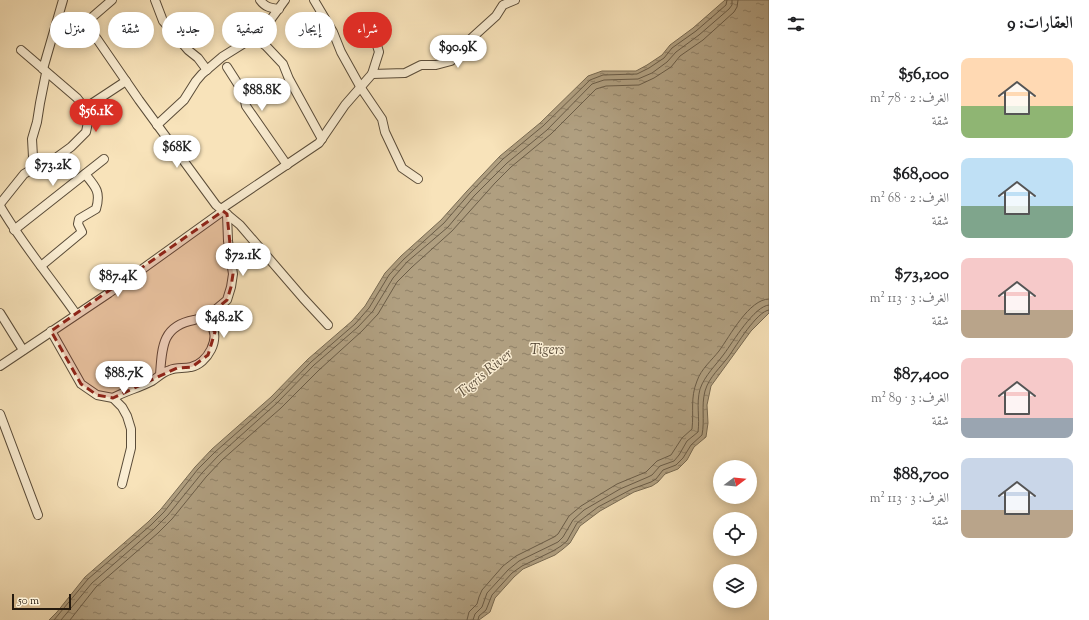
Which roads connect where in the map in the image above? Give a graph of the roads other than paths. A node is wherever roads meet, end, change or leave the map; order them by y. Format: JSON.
{"nodes":[{"id":1,"x":63,"y":0,"type":"edge"},
{"id":2,"x":112,"y":0,"type":"edge"},
{"id":3,"x":155,"y":0,"type":"edge"},
{"id":4,"x":260,"y":0,"type":"edge"},
{"id":5,"x":285,"y":0,"type":"edge"},
{"id":6,"x":314,"y":0,"type":"edge"},
{"id":7,"x":515,"y":0,"type":"edge"},
{"id":8,"x":279,"y":9,"type":"junction"},
{"id":9,"x":277,"y":12,"type":"edge"},
{"id":10,"x":235,"y":48,"type":"edge"},
{"id":11,"x":268,"y":48,"type":"edge"},
{"id":12,"x":378,"y":48,"type":"edge"},
{"id":13,"x":21,"y":50,"type":"dead end"},
{"id":14,"x":227,"y":67,"type":"dead end"},
{"id":15,"x":207,"y":70,"type":"junction"},
{"id":16,"x":45,"y":71,"type":"junction"},
{"id":17,"x":372,"y":74,"type":"junction"},
{"id":18,"x":126,"y":81,"type":"junction"},
{"id":19,"x":360,"y":88,"type":"junction"},
{"id":20,"x":85,"y":108,"type":"junction"},
{"id":21,"x":158,"y":126,"type":"junction"},
{"id":22,"x":322,"y":139,"type":"junction"},
{"id":23,"x":104,"y":159,"type":"dead end"},
{"id":24,"x":287,"y":165,"type":"junction"},
{"id":25,"x":30,"y":171,"type":"junction"},
{"id":26,"x":85,"y":174,"type":"junction"},
{"id":27,"x":418,"y":179,"type":"dead end"},
{"id":28,"x":0,"y":205,"type":"edge"},
{"id":29,"x":224,"y":211,"type":"junction"},
{"id":30,"x":14,"y":230,"type":"junction"},
{"id":31,"x":41,"y":266,"type":"junction"},
{"id":32,"x":0,"y":313,"type":"edge"},
{"id":33,"x":76,"y":314,"type":"junction"},
{"id":34,"x":200,"y":318,"type":"junction"},
{"id":35,"x":328,"y":324,"type":"dead end"},
{"id":36,"x":51,"y":332,"type":"junction"},
{"id":37,"x":23,"y":350,"type":"junction"},
{"id":38,"x":0,"y":366,"type":"edge"},
{"id":39,"x":160,"y":375,"type":"junction"},
{"id":40,"x":113,"y":398,"type":"junction"},
{"id":41,"x":0,"y":414,"type":"edge"},
{"id":42,"x":122,"y":484,"type":"dead end"},
{"id":43,"x":38,"y":514,"type":"dead end"}],
"edges":[{"from":1,"to":16,"type":"street"},
{"from":2,"to":18,"type":"street"},
{"from":3,"to":15,"type":"street"},
{"from":4,"to":8,"type":"street"},
{"from":5,"to":8,"type":"street"},
{"from":6,"to":19,"type":"street"},
{"from":7,"to":17,"type":"street"},
{"from":8,"to":9,"type":"street"},
{"from":10,"to":15,"type":"street"},
{"from":11,"to":22,"type":"street"},
{"from":12,"to":17,"type":"street"},
{"from":13,"to":16,"type":"street"},
{"from":14,"to":24,"type":"street"},
{"from":15,"to":21,"type":"street"},
{"from":16,"to":20,"type":"street"},
{"from":16,"to":25,"type":"street"},
{"from":17,"to":19,"type":"street"},
{"from":18,"to":20,"type":"street"},
{"from":18,"to":21,"type":"street"},
{"from":19,"to":22,"type":"street"},
{"from":19,"to":27,"type":"street"},
{"from":20,"to":25,"type":"street"},
{"from":21,"to":29,"type":"street"},
{"from":22,"to":24,"type":"street"},
{"from":23,"to":26,"type":"street"},
{"from":24,"to":29,"type":"street"},
{"from":25,"to":28,"type":"street"},
{"from":26,"to":30,"type":"street"},
{"from":26,"to":31,"type":"street"},
{"from":28,"to":30,"type":"street"},
{"from":29,"to":33,"type":"street"},
{"from":29,"to":34,"type":"street"},
{"from":29,"to":35,"type":"street"},
{"from":30,"to":31,"type":"street"},
{"from":31,"to":33,"type":"street"},
{"from":32,"to":37,"type":"street"},
{"from":33,"to":36,"type":"street"},
{"from":34,"to":39,"type":"street"},
{"from":34,"to":39,"type":"street"},
{"from":36,"to":37,"type":"street"},
{"from":36,"to":40,"type":"street"},
{"from":37,"to":38,"type":"street"},
{"from":39,"to":40,"type":"street"},
{"from":40,"to":42,"type":"street"},
{"from":41,"to":43,"type":"street"}]}
